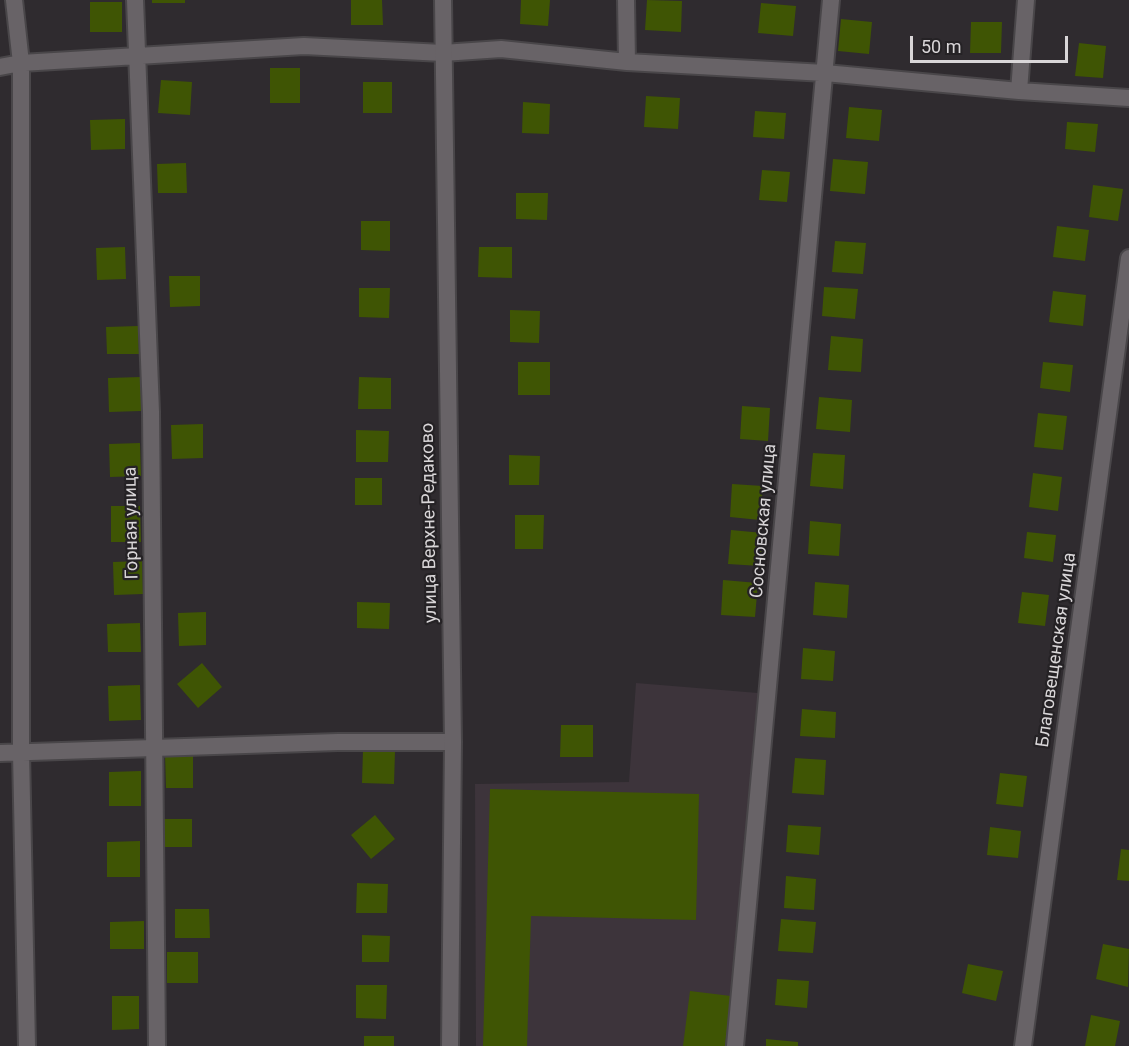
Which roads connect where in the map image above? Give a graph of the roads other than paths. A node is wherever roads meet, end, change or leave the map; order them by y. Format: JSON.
{"nodes":[{"id":1,"x":14,"y":0,"type":"edge"},
{"id":2,"x":135,"y":0,"type":"edge"},
{"id":3,"x":443,"y":0,"type":"edge"},
{"id":4,"x":626,"y":0,"type":"edge"},
{"id":5,"x":831,"y":0,"type":"edge"},
{"id":6,"x":1026,"y":0,"type":"edge"},
{"id":7,"x":443,"y":53,"type":"junction"},
{"id":8,"x":136,"y":54,"type":"junction"},
{"id":9,"x":627,"y":62,"type":"junction"},
{"id":10,"x":21,"y":63,"type":"junction"},
{"id":11,"x":0,"y":67,"type":"edge"},
{"id":12,"x":825,"y":73,"type":"junction"},
{"id":13,"x":1019,"y":91,"type":"junction"},
{"id":14,"x":1129,"y":98,"type":"edge"},
{"id":15,"x":1129,"y":258,"type":"edge"},
{"id":16,"x":453,"y":742,"type":"junction"},
{"id":17,"x":154,"y":747,"type":"junction"},
{"id":18,"x":21,"y":752,"type":"junction"},
{"id":19,"x":0,"y":753,"type":"edge"},
{"id":20,"x":27,"y":1046,"type":"edge"},
{"id":21,"x":157,"y":1046,"type":"edge"},
{"id":22,"x":450,"y":1046,"type":"edge"},
{"id":23,"x":735,"y":1046,"type":"edge"},
{"id":24,"x":1023,"y":1046,"type":"edge"}],
"edges":[{"from":1,"to":10,"type":"street"},
{"from":2,"to":8,"type":"street","name":"Горная улица"},
{"from":3,"to":7,"type":"street","name":"улица Верхне-Редаково"},
{"from":4,"to":9,"type":"street"},
{"from":5,"to":12,"type":"street","name":"Сосновская улица"},
{"from":6,"to":13,"type":"street"},
{"from":7,"to":8,"type":"street"},
{"from":7,"to":9,"type":"street"},
{"from":7,"to":16,"type":"street","name":"улица Верхне-Редаково"},
{"from":8,"to":10,"type":"street"},
{"from":8,"to":17,"type":"street","name":"Горная улица"},
{"from":9,"to":12,"type":"street"},
{"from":10,"to":11,"type":"street"},
{"from":10,"to":18,"type":"street"},
{"from":12,"to":13,"type":"street"},
{"from":12,"to":23,"type":"street","name":"Сосновская улица"},
{"from":13,"to":14,"type":"street"},
{"from":15,"to":24,"type":"street","name":"Благовещенская улица"},
{"from":16,"to":17,"type":"street"},
{"from":16,"to":22,"type":"street","name":"улица Верхне-Редаково"},
{"from":17,"to":18,"type":"street"},
{"from":17,"to":21,"type":"street","name":"Горная улица"},
{"from":18,"to":19,"type":"street"},
{"from":18,"to":20,"type":"street"}]}
